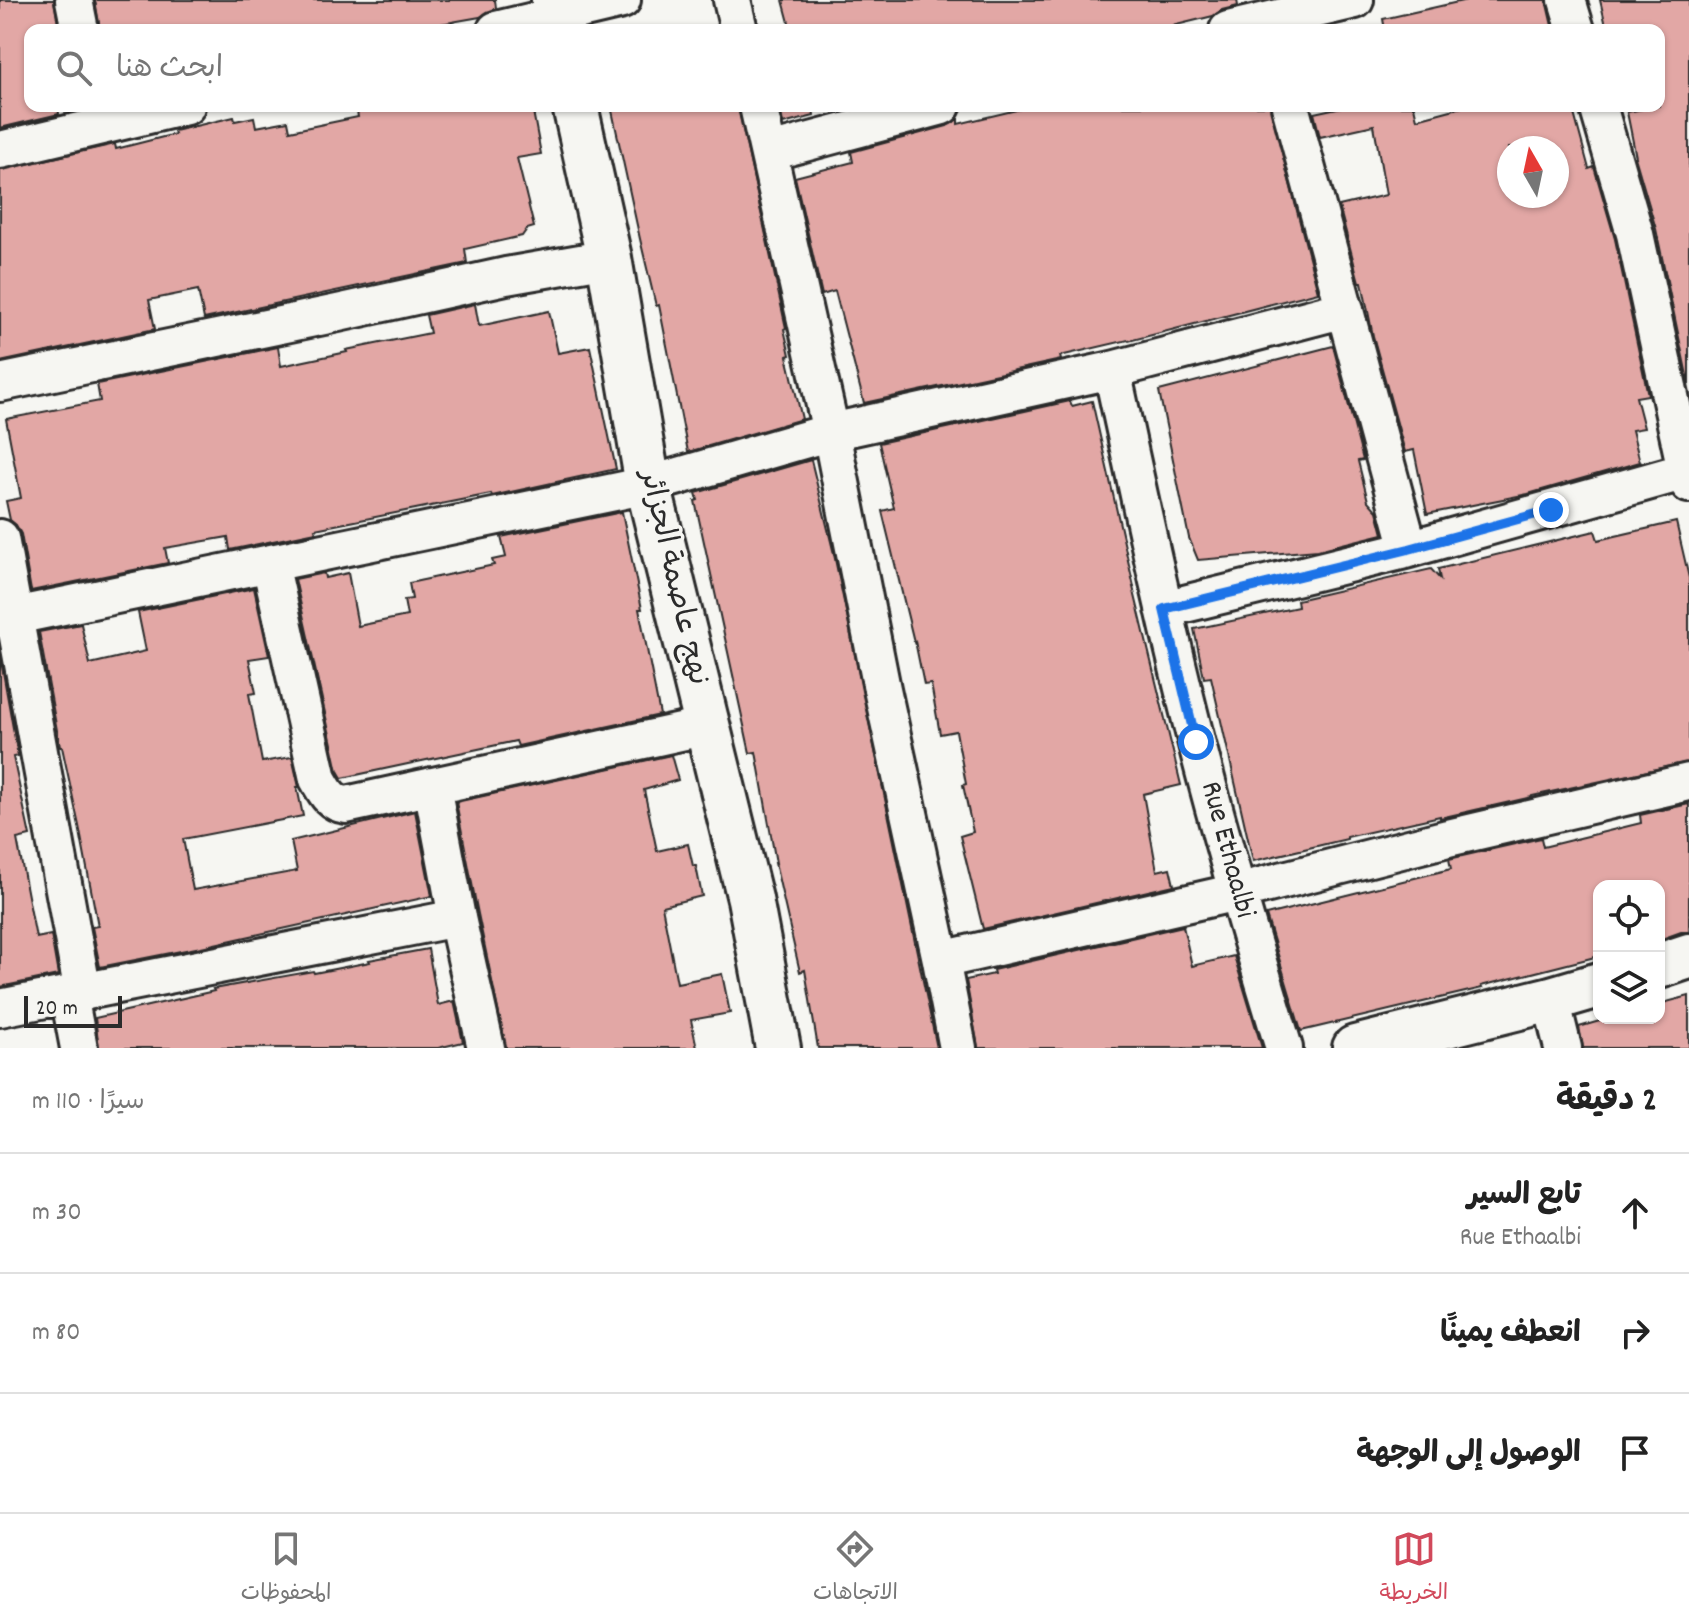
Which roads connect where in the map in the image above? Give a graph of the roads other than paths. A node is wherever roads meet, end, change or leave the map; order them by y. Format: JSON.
{"nodes":[{"id":1,"x":74,"y":0,"type":"edge"},
{"id":2,"x":622,"y":0,"type":"edge"},
{"id":3,"x":732,"y":0,"type":"edge"},
{"id":4,"x":1355,"y":0,"type":"edge"},
{"id":5,"x":1567,"y":0,"type":"edge"},
{"id":6,"x":557,"y":15,"type":"edge"},
{"id":7,"x":1266,"y":17,"type":"edge"},
{"id":8,"x":79,"y":24,"type":"edge"},
{"id":9,"x":520,"y":24,"type":"edge"},
{"id":10,"x":738,"y":24,"type":"edge"},
{"id":11,"x":1246,"y":24,"type":"edge"},
{"id":12,"x":1574,"y":24,"type":"edge"},
{"id":13,"x":134,"y":112,"type":"edge"},
{"id":14,"x":576,"y":112,"type":"edge"},
{"id":15,"x":760,"y":112,"type":"edge"},
{"id":16,"x":920,"y":112,"type":"edge"},
{"id":17,"x":1292,"y":112,"type":"edge"},
{"id":18,"x":1600,"y":112,"type":"edge"},
{"id":19,"x":100,"y":116,"type":"edge"},
{"id":20,"x":0,"y":150,"type":"edge"},
{"id":21,"x":770,"y":152,"type":"junction"},
{"id":22,"x":609,"y":258,"type":"junction"},
{"id":23,"x":1345,"y":309,"type":"junction"},
{"id":24,"x":1112,"y":370,"type":"junction"},
{"id":25,"x":0,"y":383,"type":"edge"},
{"id":26,"x":831,"y":432,"type":"junction"},
{"id":27,"x":1688,"y":477,"type":"edge"},
{"id":28,"x":648,"y":485,"type":"junction"},
{"id":29,"x":0,"y":538,"type":"edge"},
{"id":30,"x":1409,"y":549,"type":"junction"},
{"id":31,"x":270,"y":563,"type":"junction"},
{"id":32,"x":1164,"y":609,"type":"junction"},
{"id":33,"x":7,"y":618,"type":"edge"},
{"id":34,"x":708,"y":726,"type":"junction"},
{"id":35,"x":1689,"y":782,"type":"edge"},
{"id":36,"x":432,"y":786,"type":"junction"},
{"id":37,"x":1237,"y":892,"type":"junction"},
{"id":38,"x":457,"y":918,"type":"junction"},
{"id":39,"x":1689,"y":956,"type":"edge"},
{"id":40,"x":941,"y":960,"type":"junction"},
{"id":41,"x":1665,"y":964,"type":"edge"},
{"id":42,"x":1593,"y":987,"type":"edge"},
{"id":43,"x":76,"y":994,"type":"junction"},
{"id":44,"x":1551,"y":999,"type":"junction"},
{"id":45,"x":0,"y":1008,"type":"edge"},
{"id":46,"x":79,"y":1048,"type":"edge"},
{"id":47,"x":486,"y":1048,"type":"edge"},
{"id":48,"x":778,"y":1048,"type":"edge"},
{"id":49,"x":958,"y":1048,"type":"edge"},
{"id":50,"x":1284,"y":1048,"type":"edge"},
{"id":51,"x":1355,"y":1048,"type":"edge"},
{"id":52,"x":1563,"y":1048,"type":"edge"}],
"edges":[{"from":1,"to":8,"type":"street"},
{"from":2,"to":6,"type":"street"},
{"from":3,"to":10,"type":"street"},
{"from":4,"to":7,"type":"street"},
{"from":5,"to":12,"type":"street"},
{"from":6,"to":9,"type":"street"},
{"from":7,"to":11,"type":"street"},
{"from":13,"to":19,"type":"street"},
{"from":14,"to":22,"type":"street","name":"نهج عاصمة الجزائر"},
{"from":15,"to":21,"type":"street"},
{"from":16,"to":21,"type":"street"},
{"from":17,"to":23,"type":"street"},
{"from":18,"to":27,"type":"street"},
{"from":19,"to":20,"type":"street"},
{"from":21,"to":26,"type":"street"},
{"from":22,"to":25,"type":"street"},
{"from":22,"to":28,"type":"street","name":"نهج عاصمة الجزائر"},
{"from":23,"to":24,"type":"street"},
{"from":23,"to":30,"type":"street"},
{"from":24,"to":26,"type":"street"},
{"from":24,"to":32,"type":"street","name":"Rue Ethaalbi"},
{"from":26,"to":28,"type":"street"},
{"from":26,"to":40,"type":"street"},
{"from":27,"to":30,"type":"street"},
{"from":28,"to":31,"type":"street"},
{"from":28,"to":34,"type":"street","name":"نهج عاصمة الجزائر"},
{"from":29,"to":33,"type":"street"},
{"from":30,"to":32,"type":"street"},
{"from":31,"to":33,"type":"street"},
{"from":31,"to":36,"type":"street"},
{"from":32,"to":37,"type":"street","name":"Rue Ethaalbi"},
{"from":33,"to":43,"type":"street"},
{"from":34,"to":36,"type":"street"},
{"from":34,"to":48,"type":"street","name":"نهج عاصمة الجزائر"},
{"from":35,"to":37,"type":"street"},
{"from":36,"to":38,"type":"street"},
{"from":37,"to":40,"type":"street"},
{"from":37,"to":50,"type":"street","name":"Rue Ethaalbi"},
{"from":38,"to":43,"type":"street"},
{"from":38,"to":47,"type":"street"},
{"from":39,"to":41,"type":"street"},
{"from":40,"to":49,"type":"street"},
{"from":42,"to":44,"type":"street"},
{"from":43,"to":45,"type":"street"},
{"from":43,"to":46,"type":"street"},
{"from":44,"to":51,"type":"street"},
{"from":44,"to":52,"type":"street"}]}
